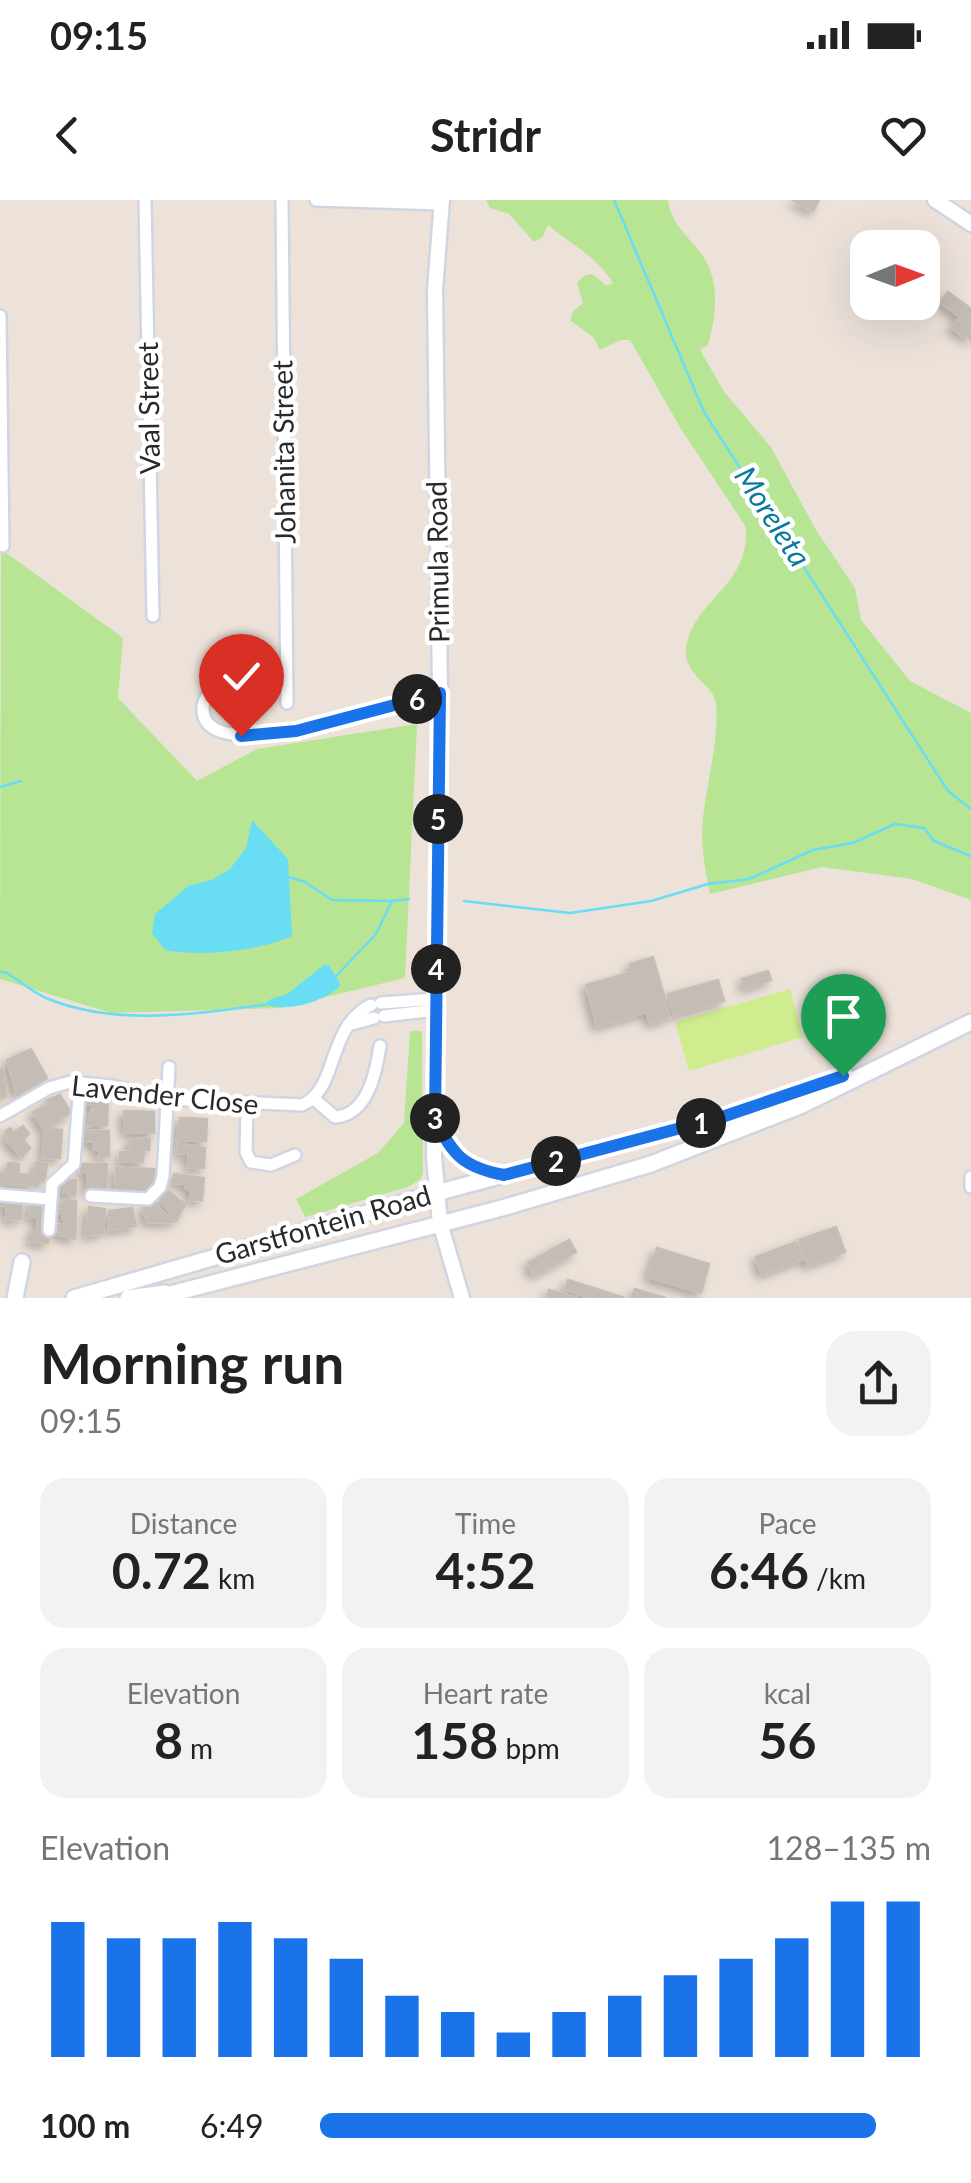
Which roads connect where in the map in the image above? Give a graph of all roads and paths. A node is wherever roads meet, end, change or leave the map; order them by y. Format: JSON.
{"nodes":[{"id":1,"x":145,"y":200,"type":"edge"},
{"id":2,"x":282,"y":200,"type":"edge"},
{"id":3,"x":316,"y":200,"type":"edge"},
{"id":4,"x":935,"y":200,"type":"edge"},
{"id":5,"x":442,"y":202,"type":"edge"},
{"id":6,"x":971,"y":224,"type":"edge"},
{"id":7,"x":0,"y":316,"type":"edge"},
{"id":8,"x":3,"y":546,"type":"dead end"},
{"id":9,"x":153,"y":616,"type":"dead end"},
{"id":10,"x":440,"y":693,"type":"junction"},
{"id":11,"x":286,"y":703,"type":"dead end"},
{"id":12,"x":247,"y":736,"type":"junction"},
{"id":13,"x":436,"y":1005,"type":"junction"},
{"id":14,"x":971,"y":1022,"type":"edge"},
{"id":15,"x":380,"y":1046,"type":"dead end"},
{"id":16,"x":170,"y":1067,"type":"dead end"},
{"id":17,"x":861,"y":1074,"type":"junction"},
{"id":18,"x":80,"y":1082,"type":"junction"},
{"id":19,"x":167,"y":1098,"type":"junction"},
{"id":20,"x":314,"y":1099,"type":"junction"},
{"id":21,"x":248,"y":1104,"type":"junction"},
{"id":22,"x":0,"y":1116,"type":"edge"},
{"id":23,"x":435,"y":1120,"type":"junction"},
{"id":24,"x":295,"y":1155,"type":"dead end"},
{"id":25,"x":504,"y":1175,"type":"junction"},
{"id":26,"x":971,"y":1178,"type":"edge"},
{"id":27,"x":971,"y":1186,"type":"edge"},
{"id":28,"x":436,"y":1193,"type":"junction"},
{"id":29,"x":0,"y":1195,"type":"edge"},
{"id":30,"x":90,"y":1196,"type":"dead end"},
{"id":31,"x":50,"y":1199,"type":"junction"},
{"id":32,"x":440,"y":1223,"type":"junction"},
{"id":33,"x":49,"y":1230,"type":"dead end"},
{"id":34,"x":22,"y":1262,"type":"dead end"},
{"id":35,"x":162,"y":1296,"type":"edge"},
{"id":36,"x":14,"y":1298,"type":"edge"},
{"id":37,"x":74,"y":1298,"type":"edge"},
{"id":38,"x":128,"y":1298,"type":"edge"},
{"id":39,"x":462,"y":1298,"type":"edge"}],
"edges":[{"from":1,"to":9,"type":"street","name":"Vaal Street"},
{"from":2,"to":11,"type":"street","name":"Johanita Street"},
{"from":3,"to":5,"type":"street"},
{"from":4,"to":6,"type":"street"},
{"from":5,"to":10,"type":"street","name":"Primula Road"},
{"from":7,"to":8,"type":"street"},
{"from":10,"to":12,"type":"street"},
{"from":10,"to":13,"type":"street","name":"Primula Road"},
{"from":12,"to":12,"type":"street"},
{"from":13,"to":20,"type":"street"},
{"from":13,"to":23,"type":"street","name":"Primula Road"},
{"from":14,"to":17,"type":"main road","name":"Garstfontein Road"},
{"from":15,"to":20,"type":"street","name":"Lavender Close"},
{"from":16,"to":19,"type":"street"},
{"from":17,"to":25,"type":"main road","name":"Garstfontein Road"},
{"from":17,"to":32,"type":"main road","name":"Garstfontein Road"},
{"from":18,"to":19,"type":"street","name":"Lavender Close"},
{"from":18,"to":22,"type":"street","name":"Lavender Close"},
{"from":18,"to":31,"type":"street"},
{"from":19,"to":21,"type":"street","name":"Lavender Close"},
{"from":19,"to":30,"type":"street"},
{"from":20,"to":21,"type":"street","name":"Lavender Close"},
{"from":21,"to":24,"type":"street"},
{"from":23,"to":25,"type":"main road"},
{"from":23,"to":28,"type":"street","name":"Primula Road"},
{"from":25,"to":28,"type":"main road","name":"Garstfontein Road"},
{"from":26,"to":27,"type":"street"},
{"from":28,"to":32,"type":"street","name":"Primula Road"},
{"from":28,"to":37,"type":"main road","name":"Garstfontein Road"},
{"from":29,"to":31,"type":"street"},
{"from":31,"to":33,"type":"street"},
{"from":32,"to":35,"type":"main road","name":"Garstfontein Road"},
{"from":32,"to":39,"type":"street","name":"Primula Road"},
{"from":34,"to":36,"type":"main road"},
{"from":35,"to":38,"type":"main road","name":"Garstfontein Road"}]}
